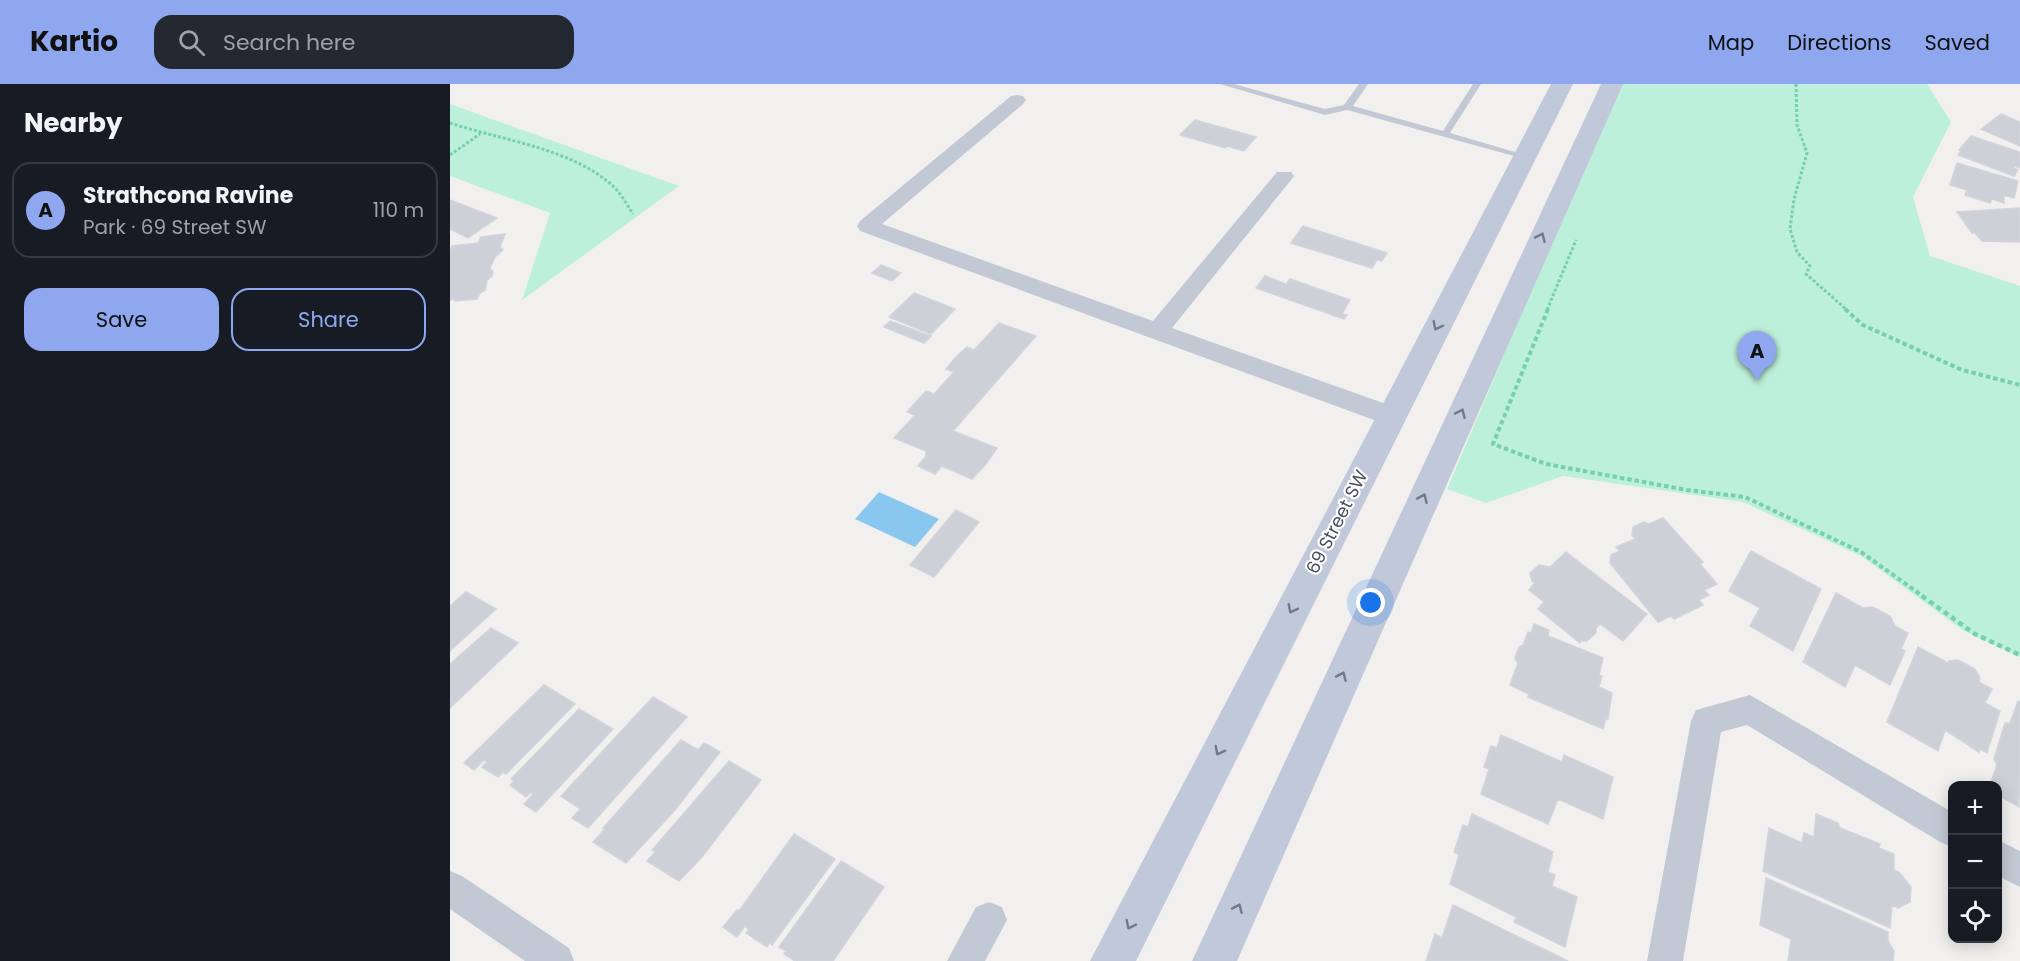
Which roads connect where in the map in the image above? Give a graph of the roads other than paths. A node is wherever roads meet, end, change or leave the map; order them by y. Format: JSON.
{"nodes":[{"id":1,"x":1224,"y":84,"type":"edge"},
{"id":2,"x":1364,"y":84,"type":"edge"},
{"id":3,"x":1477,"y":84,"type":"edge"},
{"id":4,"x":1562,"y":84,"type":"edge"},
{"id":5,"x":1612,"y":84,"type":"edge"},
{"id":6,"x":1017,"y":100,"type":"dead end"},
{"id":7,"x":1347,"y":107,"type":"junction"},
{"id":8,"x":1445,"y":134,"type":"junction"},
{"id":9,"x":1524,"y":156,"type":"junction"},
{"id":10,"x":1284,"y":176,"type":"dead end"},
{"id":11,"x":1157,"y":331,"type":"junction"},
{"id":12,"x":1391,"y":416,"type":"junction"},
{"id":13,"x":1948,"y":827,"type":"edge"},
{"id":14,"x":2002,"y":859,"type":"edge"},
{"id":15,"x":2020,"y":870,"type":"edge"},
{"id":16,"x":450,"y":888,"type":"edge"},
{"id":17,"x":989,"y":920,"type":"dead end"},
{"id":18,"x":556,"y":961,"type":"edge"},
{"id":19,"x":964,"y":961,"type":"edge"},
{"id":20,"x":1112,"y":961,"type":"edge"},
{"id":21,"x":1214,"y":961,"type":"edge"},
{"id":22,"x":1665,"y":961,"type":"edge"}],
"edges":[{"from":1,"to":7,"type":"lane"},
{"from":2,"to":7,"type":"lane"},
{"from":3,"to":8,"type":"lane"},
{"from":4,"to":9,"type":"main road","name":"69 Street SW"},
{"from":21,"to":5,"type":"main road","one_way":true},
{"from":6,"to":11,"type":"street"},
{"from":7,"to":8,"type":"lane"},
{"from":8,"to":9,"type":"lane"},
{"from":9,"to":12,"type":"main road","name":"69 Street SW","one_way":true},
{"from":10,"to":11,"type":"street"},
{"from":11,"to":12,"type":"street"},
{"from":12,"to":20,"type":"main road","name":"69 Street SW","one_way":true},
{"from":13,"to":22,"type":"street"},
{"from":14,"to":15,"type":"street"},
{"from":16,"to":18,"type":"street"},
{"from":17,"to":19,"type":"street"}]}
